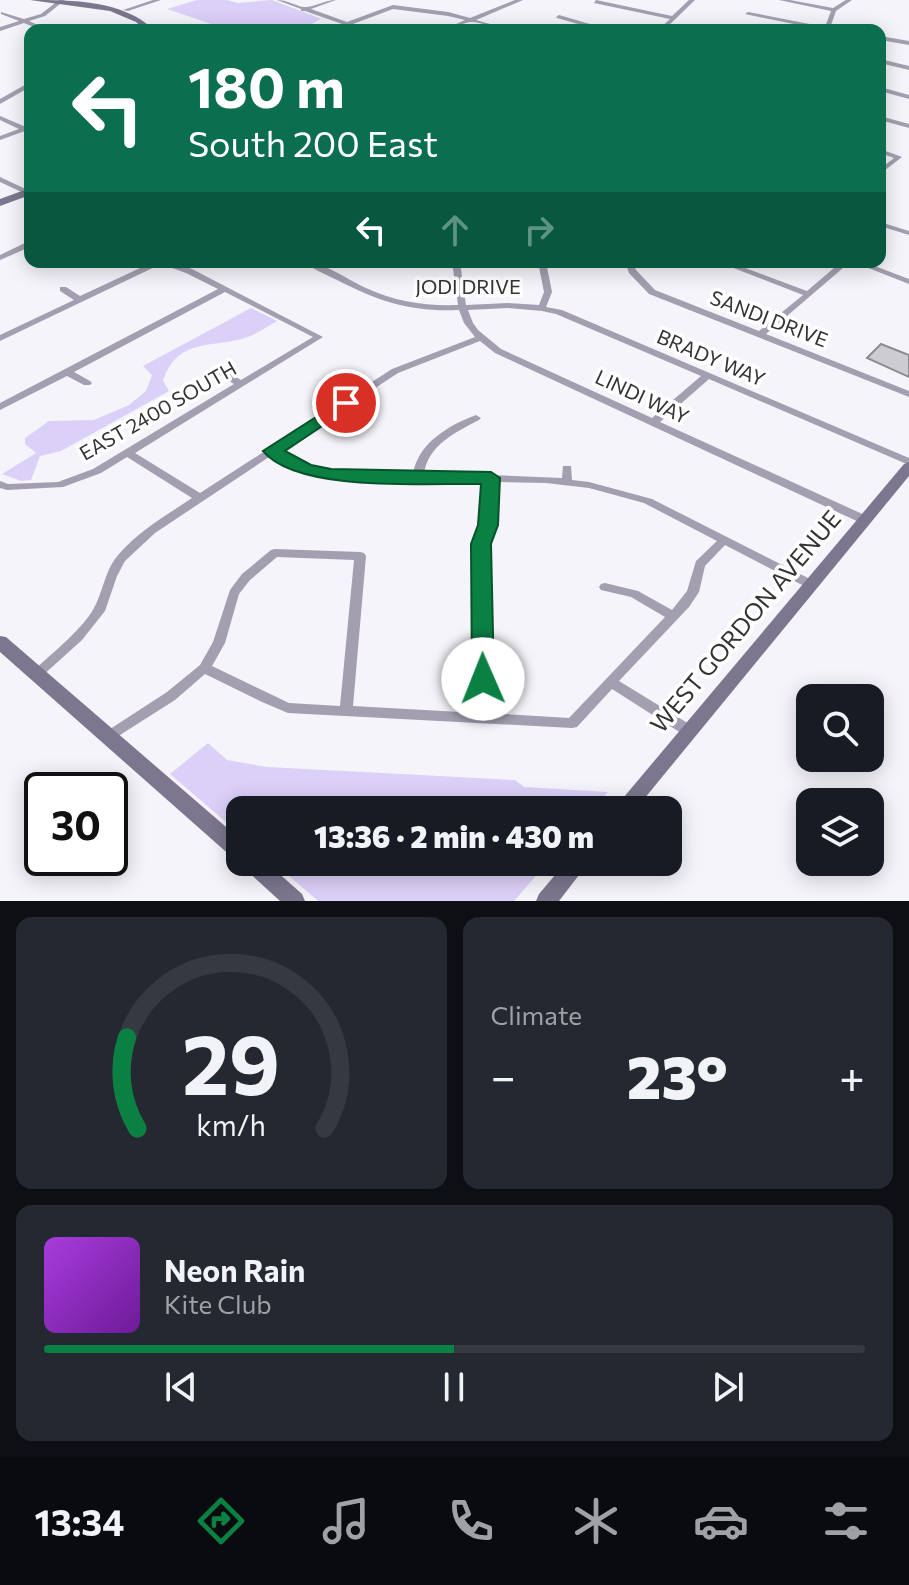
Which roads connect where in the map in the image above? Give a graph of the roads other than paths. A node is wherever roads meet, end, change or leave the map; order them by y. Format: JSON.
{"nodes":[{"id":1,"x":34,"y":0,"type":"edge"},
{"id":2,"x":158,"y":0,"type":"edge"},
{"id":3,"x":280,"y":0,"type":"edge"},
{"id":4,"x":333,"y":0,"type":"edge"},
{"id":5,"x":501,"y":0,"type":"edge"},
{"id":6,"x":520,"y":0,"type":"edge"},
{"id":7,"x":692,"y":0,"type":"edge"},
{"id":8,"x":782,"y":0,"type":"edge"},
{"id":9,"x":849,"y":0,"type":"edge"},
{"id":10,"x":60,"y":1,"type":"edge"},
{"id":11,"x":596,"y":2,"type":"edge"},
{"id":12,"x":513,"y":3,"type":"junction"},
{"id":13,"x":126,"y":10,"type":"junction"},
{"id":14,"x":303,"y":10,"type":"junction"},
{"id":15,"x":834,"y":10,"type":"junction"},
{"id":16,"x":3,"y":13,"type":"dead end"},
{"id":17,"x":748,"y":14,"type":"dead end"},
{"id":18,"x":559,"y":17,"type":"dead end"},
{"id":19,"x":674,"y":18,"type":"junction"},
{"id":20,"x":472,"y":20,"type":"junction"},
{"id":21,"x":24,"y":22,"type":"junction"},
{"id":22,"x":30,"y":24,"type":"edge"},
{"id":23,"x":146,"y":24,"type":"edge"},
{"id":24,"x":347,"y":24,"type":"joint"},
{"id":25,"x":462,"y":24,"type":"edge"},
{"id":26,"x":486,"y":24,"type":"edge"},
{"id":27,"x":584,"y":24,"type":"edge"},
{"id":28,"x":668,"y":24,"type":"edge"},
{"id":29,"x":797,"y":24,"type":"edge"},
{"id":30,"x":828,"y":24,"type":"edge"},
{"id":31,"x":0,"y":29,"type":"edge"},
{"id":32,"x":909,"y":34,"type":"edge"},
{"id":33,"x":886,"y":39,"type":"edge"},
{"id":34,"x":899,"y":41,"type":"junction"},
{"id":35,"x":909,"y":43,"type":"edge"},
{"id":36,"x":886,"y":62,"type":"edge"},
{"id":37,"x":909,"y":68,"type":"edge"},
{"id":38,"x":24,"y":88,"type":"edge"},
{"id":39,"x":886,"y":91,"type":"edge"},
{"id":40,"x":909,"y":97,"type":"edge"},
{"id":41,"x":0,"y":102,"type":"edge"},
{"id":42,"x":0,"y":118,"type":"edge"},
{"id":43,"x":886,"y":120,"type":"edge"},
{"id":44,"x":909,"y":126,"type":"edge"},
{"id":45,"x":24,"y":127,"type":"edge"},
{"id":46,"x":24,"y":130,"type":"edge"},
{"id":47,"x":0,"y":138,"type":"edge"},
{"id":48,"x":886,"y":153,"type":"edge"},
{"id":49,"x":886,"y":167,"type":"edge"},
{"id":50,"x":0,"y":179,"type":"edge"},
{"id":51,"x":24,"y":191,"type":"edge"},
{"id":52,"x":24,"y":195,"type":"edge"},
{"id":53,"x":0,"y":203,"type":"edge"},
{"id":54,"x":886,"y":226,"type":"edge"},
{"id":55,"x":909,"y":233,"type":"edge"},
{"id":56,"x":24,"y":247,"type":"edge"},
{"id":57,"x":0,"y":258,"type":"edge"},
{"id":58,"x":148,"y":268,"type":"edge"},
{"id":59,"x":180,"y":268,"type":"edge"},
{"id":60,"x":320,"y":268,"type":"edge"},
{"id":61,"x":457,"y":268,"type":"edge"},
{"id":62,"x":543,"y":268,"type":"edge"},
{"id":63,"x":631,"y":268,"type":"edge"},
{"id":64,"x":738,"y":268,"type":"edge"},
{"id":65,"x":839,"y":268,"type":"edge"},
{"id":66,"x":873,"y":268,"type":"edge"},
{"id":67,"x":909,"y":282,"type":"edge"},
{"id":68,"x":63,"y":289,"type":"dead end"},
{"id":69,"x":225,"y":289,"type":"junction"},
{"id":70,"x":809,"y":294,"type":"junction"},
{"id":71,"x":80,"y":300,"type":"junction"},
{"id":72,"x":463,"y":307,"type":"junction"},
{"id":73,"x":542,"y":307,"type":"junction"},
{"id":74,"x":760,"y":335,"type":"junction"},
{"id":75,"x":0,"y":338,"type":"edge"},
{"id":76,"x":478,"y":339,"type":"junction"},
{"id":77,"x":67,"y":372,"type":"junction"},
{"id":78,"x":221,"y":372,"type":"dead end"},
{"id":79,"x":707,"y":376,"type":"junction"},
{"id":80,"x":87,"y":383,"type":"dead end"},
{"id":81,"x":241,"y":384,"type":"junction"},
{"id":82,"x":909,"y":394,"type":"edge"},
{"id":83,"x":0,"y":407,"type":"edge"},
{"id":84,"x":476,"y":418,"type":"dead end"},
{"id":85,"x":654,"y":422,"type":"junction"},
{"id":86,"x":272,"y":451,"type":"junction"},
{"id":87,"x":128,"y":453,"type":"junction"},
{"id":88,"x":909,"y":464,"type":"edge"},
{"id":89,"x":567,"y":468,"type":"dead end"},
{"id":90,"x":418,"y":477,"type":"junction"},
{"id":91,"x":491,"y":478,"type":"junction"},
{"id":92,"x":567,"y":481,"type":"junction"},
{"id":93,"x":2,"y":489,"type":"edge"},
{"id":94,"x":200,"y":498,"type":"junction"},
{"id":95,"x":865,"y":520,"type":"junction"},
{"id":96,"x":724,"y":540,"type":"junction"},
{"id":97,"x":812,"y":585,"type":"junction"},
{"id":98,"x":605,"y":587,"type":"dead end"},
{"id":99,"x":673,"y":616,"type":"junction"},
{"id":100,"x":0,"y":642,"type":"edge"},
{"id":101,"x":204,"y":668,"type":"junction"},
{"id":102,"x":37,"y":674,"type":"junction"},
{"id":103,"x":611,"y":682,"type":"junction"},
{"id":104,"x":346,"y":711,"type":"junction"},
{"id":105,"x":484,"y":717,"type":"junction"},
{"id":106,"x":689,"y":731,"type":"junction"},
{"id":107,"x":109,"y":737,"type":"junction"},
{"id":108,"x":635,"y":796,"type":"edge"},
{"id":109,"x":226,"y":840,"type":"edge"},
{"id":110,"x":267,"y":876,"type":"edge"},
{"id":111,"x":567,"y":876,"type":"edge"},
{"id":112,"x":295,"y":901,"type":"edge"},
{"id":113,"x":546,"y":901,"type":"edge"}],
"edges":[{"from":1,"to":10,"type":"street"},
{"from":2,"to":13,"type":"street"},
{"from":3,"to":14,"type":"street"},
{"from":4,"to":14,"type":"street"},
{"from":5,"to":12,"type":"street"},
{"from":6,"to":12,"type":"street"},
{"from":7,"to":19,"type":"street"},
{"from":8,"to":15,"type":"street"},
{"from":9,"to":15,"type":"street"},
{"from":10,"to":13,"type":"street"},
{"from":10,"to":21,"type":"street"},
{"from":11,"to":19,"type":"street"},
{"from":12,"to":20,"type":"street"},
{"from":13,"to":23,"type":"street"},
{"from":14,"to":24,"type":"street"},
{"from":15,"to":30,"type":"street"},
{"from":16,"to":21,"type":"street"},
{"from":17,"to":29,"type":"street"},
{"from":18,"to":27,"type":"street"},
{"from":19,"to":28,"type":"street"},
{"from":20,"to":24,"type":"street"},
{"from":20,"to":25,"type":"street"},
{"from":20,"to":26,"type":"street"},
{"from":21,"to":22,"type":"street"},
{"from":21,"to":31,"type":"street"},
{"from":32,"to":34,"type":"street"},
{"from":33,"to":34,"type":"street"},
{"from":34,"to":35,"type":"street"},
{"from":36,"to":37,"type":"street"},
{"from":38,"to":41,"type":"street"},
{"from":39,"to":40,"type":"street"},
{"from":42,"to":45,"type":"street"},
{"from":43,"to":44,"type":"street"},
{"from":46,"to":47,"type":"street"},
{"from":48,"to":49,"type":"street"},
{"from":50,"to":51,"type":"street"},
{"from":52,"to":53,"type":"street"},
{"from":54,"to":55,"type":"street"},
{"from":56,"to":57,"type":"street"},
{"from":58,"to":71,"type":"street"},
{"from":59,"to":69,"type":"street"},
{"from":60,"to":72,"type":"street","name":"JODI DRIVE"},
{"from":61,"to":72,"type":"street"},
{"from":62,"to":73,"type":"street"},
{"from":63,"to":74,"type":"street","name":"SANDI DRIVE"},
{"from":64,"to":70,"type":"street"},
{"from":65,"to":70,"type":"street"},
{"from":66,"to":67,"type":"street"},
{"from":68,"to":71,"type":"street"},
{"from":69,"to":77,"type":"street"},
{"from":69,"to":81,"type":"street","name":"EAST 2400 SOUTH"},
{"from":70,"to":74,"type":"street"},
{"from":71,"to":75,"type":"street"},
{"from":72,"to":73,"type":"street","name":"JODI DRIVE"},
{"from":72,"to":76,"type":"street"},
{"from":73,"to":79,"type":"street","name":"BRADY WAY"},
{"from":74,"to":82,"type":"street","name":"SANDI DRIVE"},
{"from":76,"to":85,"type":"street","name":"LINDI WAY"},
{"from":76,"to":86,"type":"street"},
{"from":77,"to":80,"type":"street"},
{"from":77,"to":83,"type":"street"},
{"from":78,"to":81,"type":"street"},
{"from":79,"to":85,"type":"street"},
{"from":79,"to":88,"type":"street","name":"BRADY WAY"},
{"from":81,"to":87,"type":"street","name":"EAST 2400 SOUTH"},
{"from":84,"to":90,"type":"street"},
{"from":85,"to":95,"type":"street","name":"LINDI WAY"},
{"from":86,"to":90,"type":"street"},
{"from":86,"to":94,"type":"street"},
{"from":87,"to":93,"type":"street","name":"EAST 2400 SOUTH"},
{"from":87,"to":94,"type":"street"},
{"from":88,"to":95,"type":"street","name":"WEST GORDON AVENUE"},
{"from":89,"to":92,"type":"street"},
{"from":90,"to":91,"type":"street"},
{"from":91,"to":92,"type":"street"},
{"from":91,"to":105,"type":"street"},
{"from":92,"to":96,"type":"street"},
{"from":94,"to":102,"type":"street"},
{"from":95,"to":97,"type":"street","name":"WEST GORDON AVENUE"},
{"from":96,"to":97,"type":"street"},
{"from":96,"to":99,"type":"street"},
{"from":97,"to":106,"type":"street","name":"WEST GORDON AVENUE"},
{"from":98,"to":99,"type":"street"},
{"from":99,"to":103,"type":"street"},
{"from":100,"to":102,"type":"street"},
{"from":101,"to":104,"type":"street"},
{"from":101,"to":104,"type":"street"},
{"from":101,"to":107,"type":"street"},
{"from":102,"to":107,"type":"street"},
{"from":103,"to":105,"type":"street"},
{"from":103,"to":106,"type":"street"},
{"from":104,"to":105,"type":"street"},
{"from":106,"to":108,"type":"street","name":"WEST GORDON AVENUE"},
{"from":107,"to":109,"type":"street"},
{"from":110,"to":112,"type":"street"},
{"from":111,"to":113,"type":"street"}]}
